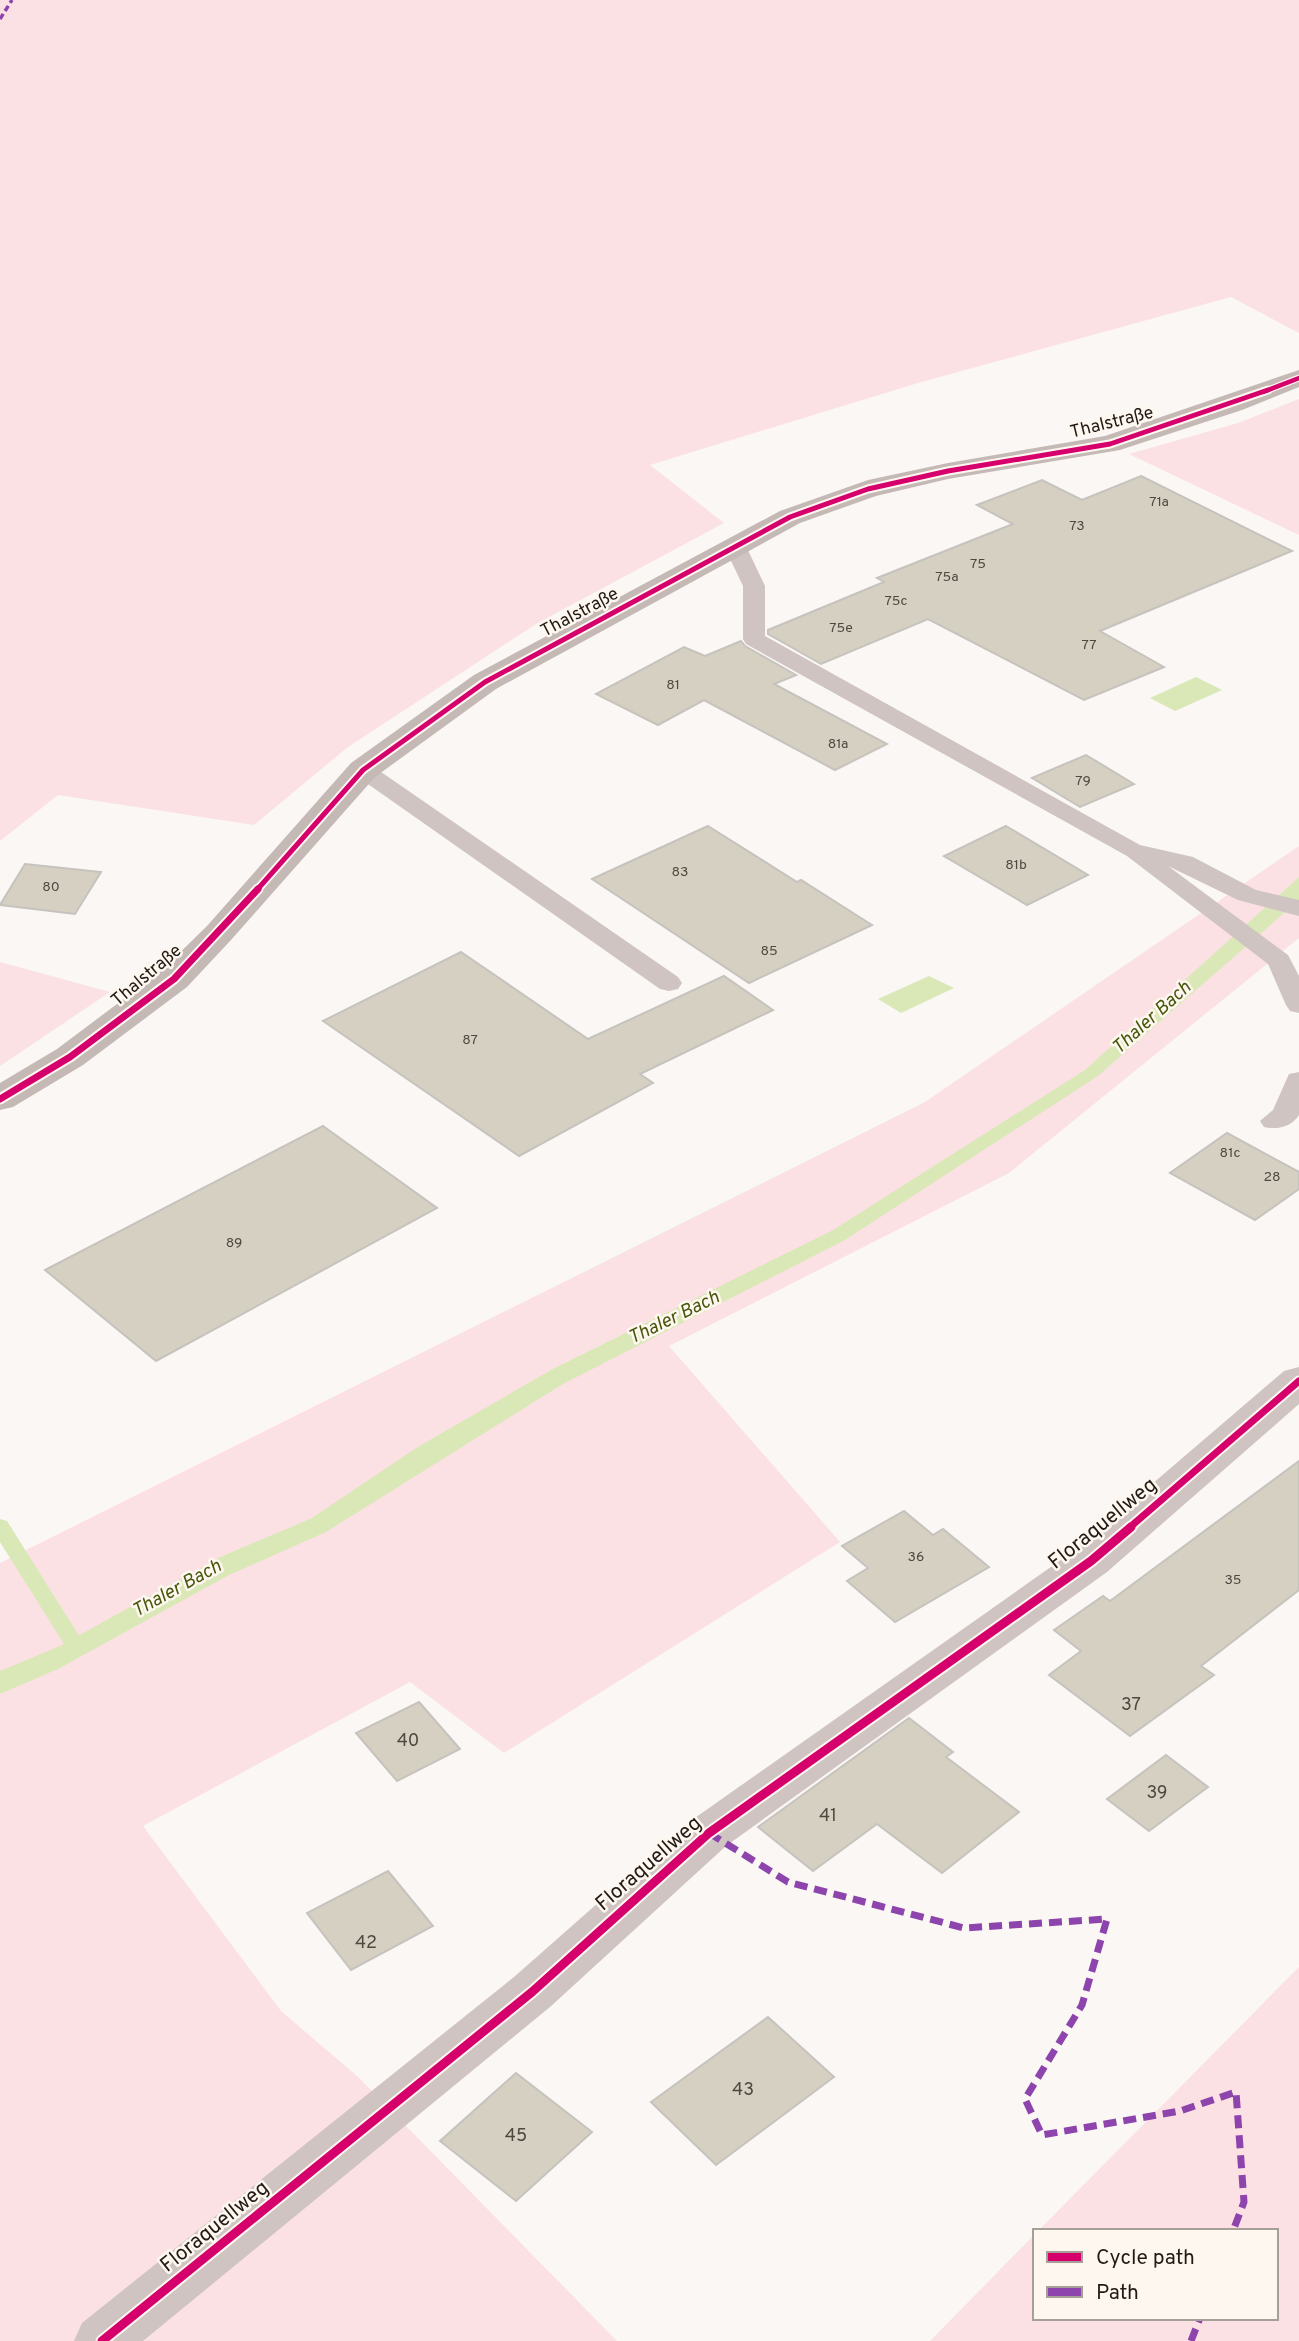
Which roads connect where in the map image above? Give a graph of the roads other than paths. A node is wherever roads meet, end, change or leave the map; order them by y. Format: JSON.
{"nodes":[{"id":1,"x":1299,"y":378,"type":"edge"},
{"id":2,"x":735,"y":546,"type":"junction"},
{"id":3,"x":363,"y":770,"type":"junction"},
{"id":4,"x":1132,"y":850,"type":"junction"},
{"id":5,"x":1217,"y":880,"type":"junction"},
{"id":6,"x":1188,"y":894,"type":"junction"},
{"id":7,"x":1299,"y":908,"type":"edge"},
{"id":8,"x":669,"y":983,"type":"dead end"},
{"id":9,"x":1299,"y":1005,"type":"edge"},
{"id":10,"x":1299,"y":1080,"type":"edge"},
{"id":11,"x":0,"y":1099,"type":"edge"},
{"id":12,"x":1274,"y":1121,"type":"dead end"},
{"id":13,"x":1299,"y":1381,"type":"edge"},
{"id":14,"x":102,"y":2341,"type":"edge"}],
"edges":[{"from":1,"to":2,"type":"main road","name":"Thalstraße"},
{"from":2,"to":3,"type":"main road","name":"Thalstraße"},
{"from":2,"to":4,"type":"lane"},
{"from":3,"to":8,"type":"lane"},
{"from":3,"to":11,"type":"main road","name":"Thalstraße"},
{"from":4,"to":5,"type":"lane"},
{"from":4,"to":6,"type":"lane"},
{"from":5,"to":6,"type":"lane"},
{"from":5,"to":7,"type":"lane"},
{"from":6,"to":9,"type":"lane"},
{"from":10,"to":12,"type":"lane"},
{"from":13,"to":14,"type":"street","name":"Floraquellweg"}]}
